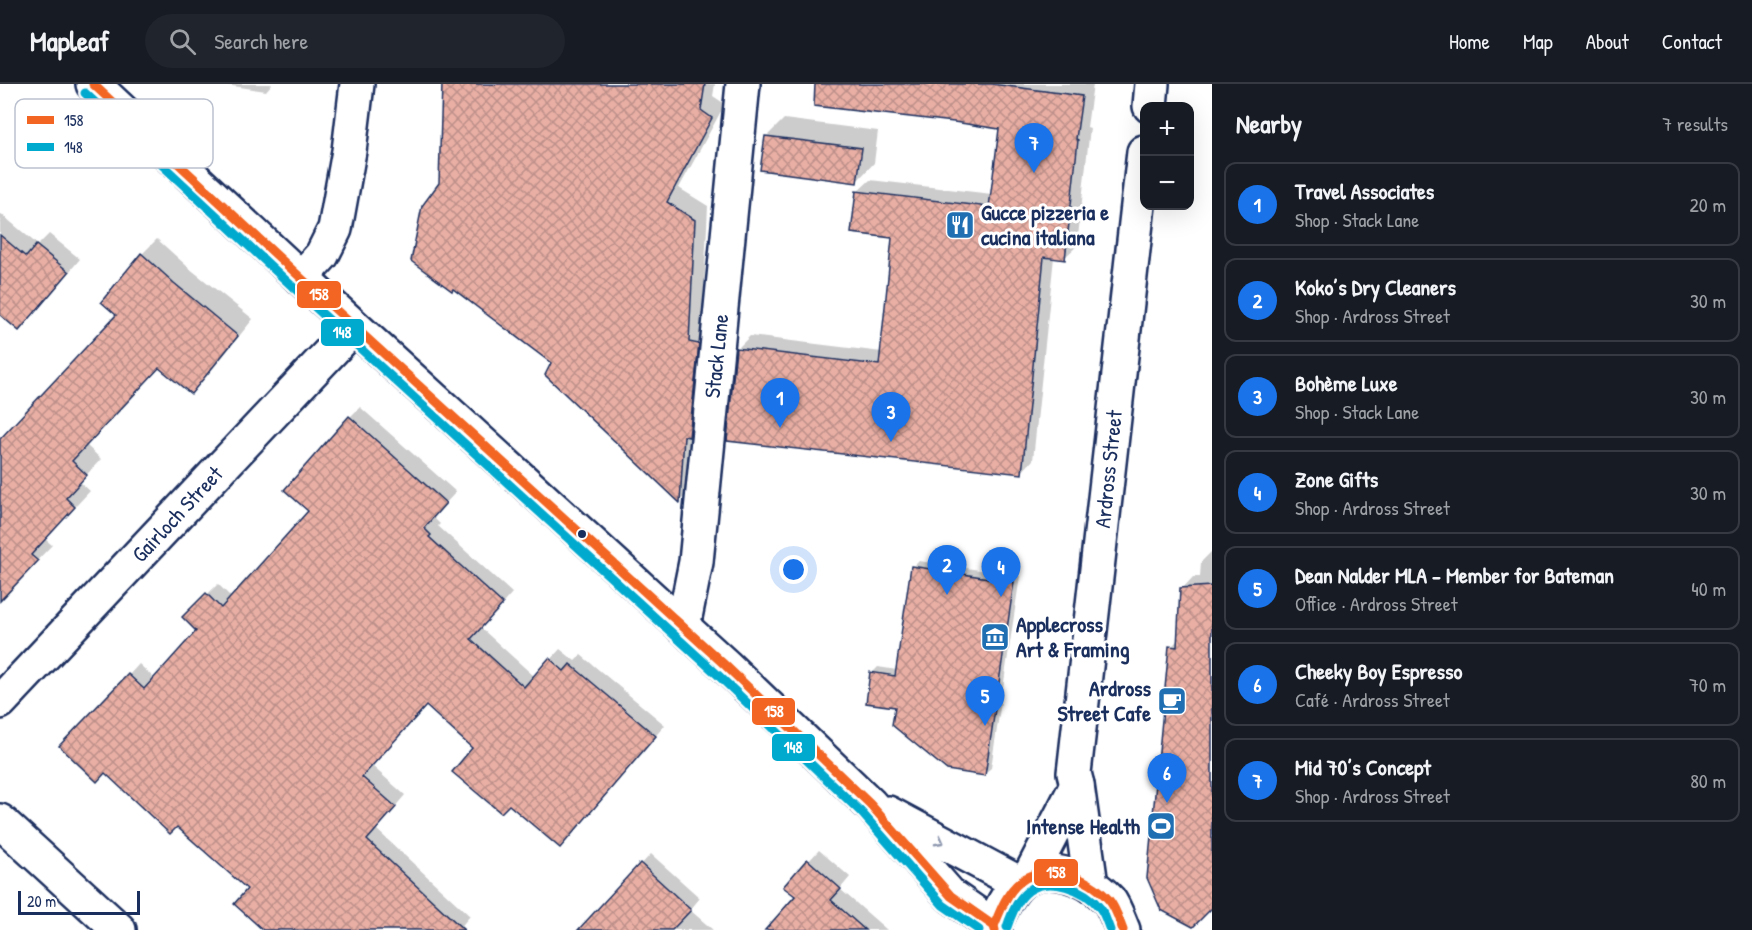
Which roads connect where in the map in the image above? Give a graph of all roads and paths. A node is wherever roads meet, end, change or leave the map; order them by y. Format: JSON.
{"nodes":[{"id":1,"x":93,"y":84,"type":"edge"},
{"id":2,"x":357,"y":84,"type":"edge"},
{"id":3,"x":742,"y":84,"type":"edge"},
{"id":4,"x":1152,"y":84,"type":"edge"},
{"id":5,"x":109,"y":99,"type":"edge"},
{"id":6,"x":1150,"y":102,"type":"edge"},
{"id":7,"x":1144,"y":156,"type":"edge"},
{"id":8,"x":183,"y":168,"type":"edge"},
{"id":9,"x":301,"y":278,"type":"junction"},
{"id":10,"x":354,"y":327,"type":"junction"},
{"id":11,"x":683,"y":627,"type":"junction"},
{"id":12,"x":0,"y":702,"type":"edge"},
{"id":13,"x":1077,"y":785,"type":"junction"},
{"id":14,"x":870,"y":804,"type":"junction"},
{"id":15,"x":0,"y":821,"type":"edge"},
{"id":16,"x":1025,"y":880,"type":"junction"},
{"id":17,"x":1091,"y":885,"type":"junction"},
{"id":18,"x":994,"y":928,"type":"edge"},
{"id":19,"x":119,"y":930,"type":"edge"},
{"id":20,"x":1122,"y":930,"type":"edge"}],
"edges":[{"from":1,"to":5,"type":"street"},
{"from":2,"to":9,"type":"street"},
{"from":3,"to":11,"type":"street","name":"Stack Lane"},
{"from":4,"to":6,"type":"street"},
{"from":7,"to":13,"type":"street","name":"Ardross Street"},
{"from":8,"to":9,"type":"street"},
{"from":9,"to":10,"type":"street"},
{"from":10,"to":11,"type":"street"},
{"from":10,"to":12,"type":"street","name":"Gairloch Street"},
{"from":11,"to":14,"type":"street"},
{"from":13,"to":16,"type":"street","name":"Ardross Street"},
{"from":13,"to":17,"type":"street","name":"Ardross Street"},
{"from":14,"to":16,"type":"street","one_way":true},
{"from":14,"to":18,"type":"street"},
{"from":15,"to":19,"type":"street"},
{"from":16,"to":17,"type":"street"},
{"from":16,"to":18,"type":"street","name":"Ardross Street"},
{"from":17,"to":20,"type":"street"}]}
